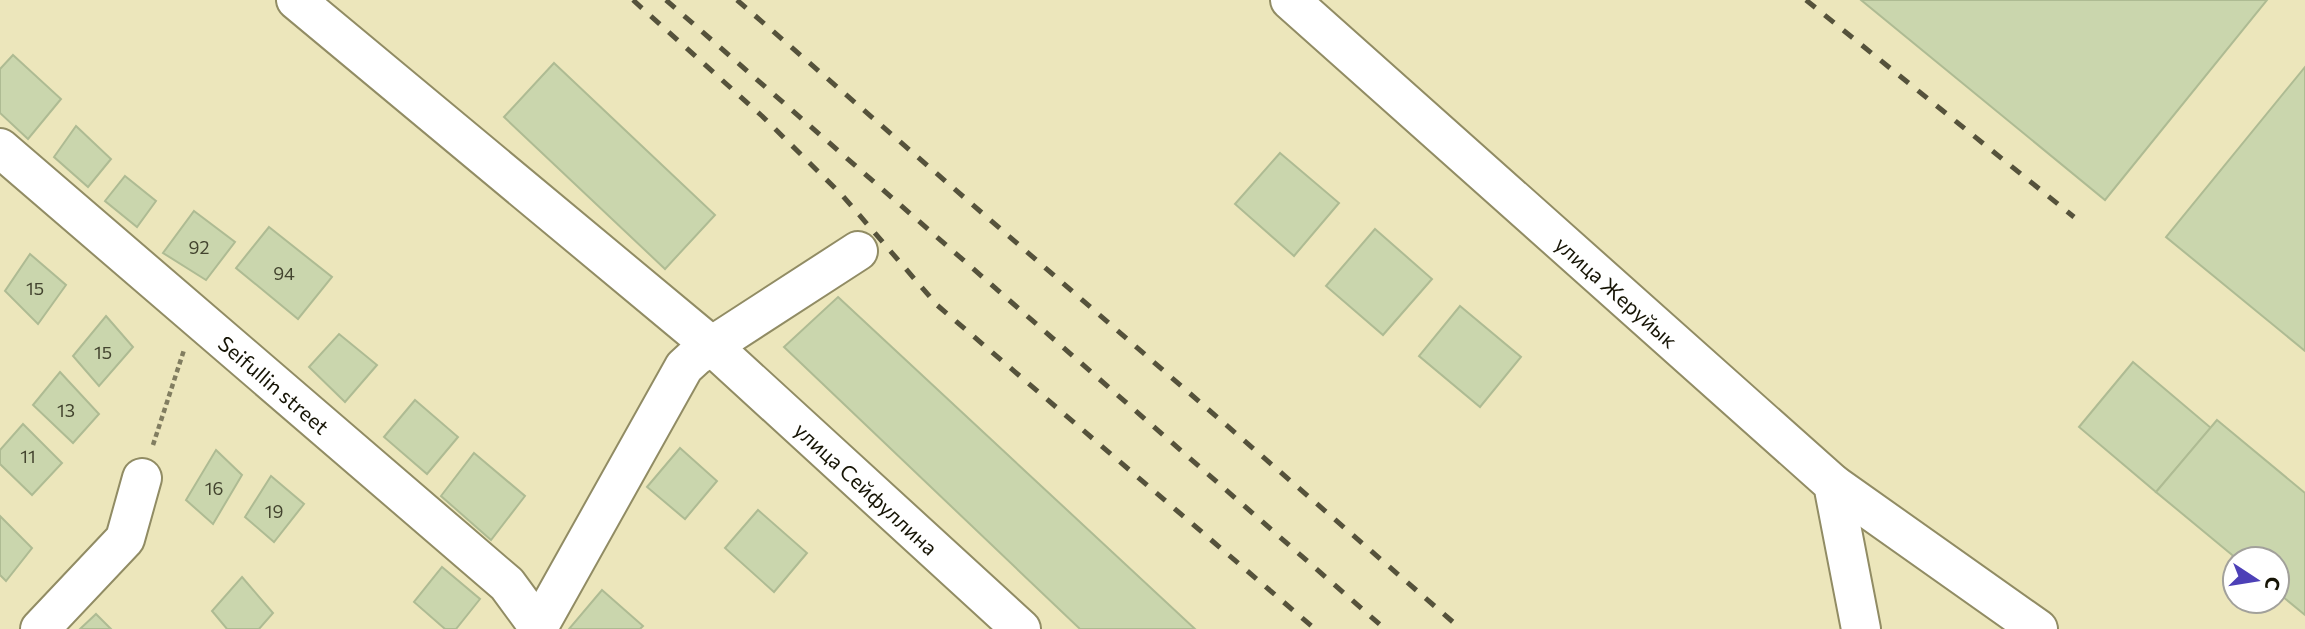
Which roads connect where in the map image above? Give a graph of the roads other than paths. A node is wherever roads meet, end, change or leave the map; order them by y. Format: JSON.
{"nodes":[{"id":1,"x":296,"y":0,"type":"edge"},
{"id":2,"x":1290,"y":0,"type":"edge"},
{"id":3,"x":0,"y":148,"type":"edge"},
{"id":4,"x":858,"y":251,"type":"dead end"},
{"id":5,"x":713,"y":346,"type":"junction"},
{"id":6,"x":142,"y":478,"type":"road end"},
{"id":7,"x":1833,"y":484,"type":"junction"},
{"id":8,"x":50,"y":619,"type":"edge"},
{"id":9,"x":540,"y":628,"type":"edge"},
{"id":10,"x":1021,"y":629,"type":"edge"},
{"id":11,"x":1861,"y":629,"type":"edge"},
{"id":12,"x":2038,"y":629,"type":"edge"}],
"edges":[{"from":1,"to":5,"type":"street","name":"улица Сейфуллина"},
{"from":2,"to":7,"type":"street","name":"улица Жеруйык"},
{"from":3,"to":9,"type":"street","name":"Seifullin street"},
{"from":4,"to":5,"type":"street"},
{"from":5,"to":9,"type":"street"},
{"from":5,"to":10,"type":"street","name":"улица Сейфуллина"},
{"from":6,"to":8,"type":"street"},
{"from":7,"to":11,"type":"street"},
{"from":7,"to":12,"type":"street","name":"улица Жеруйык"}]}
